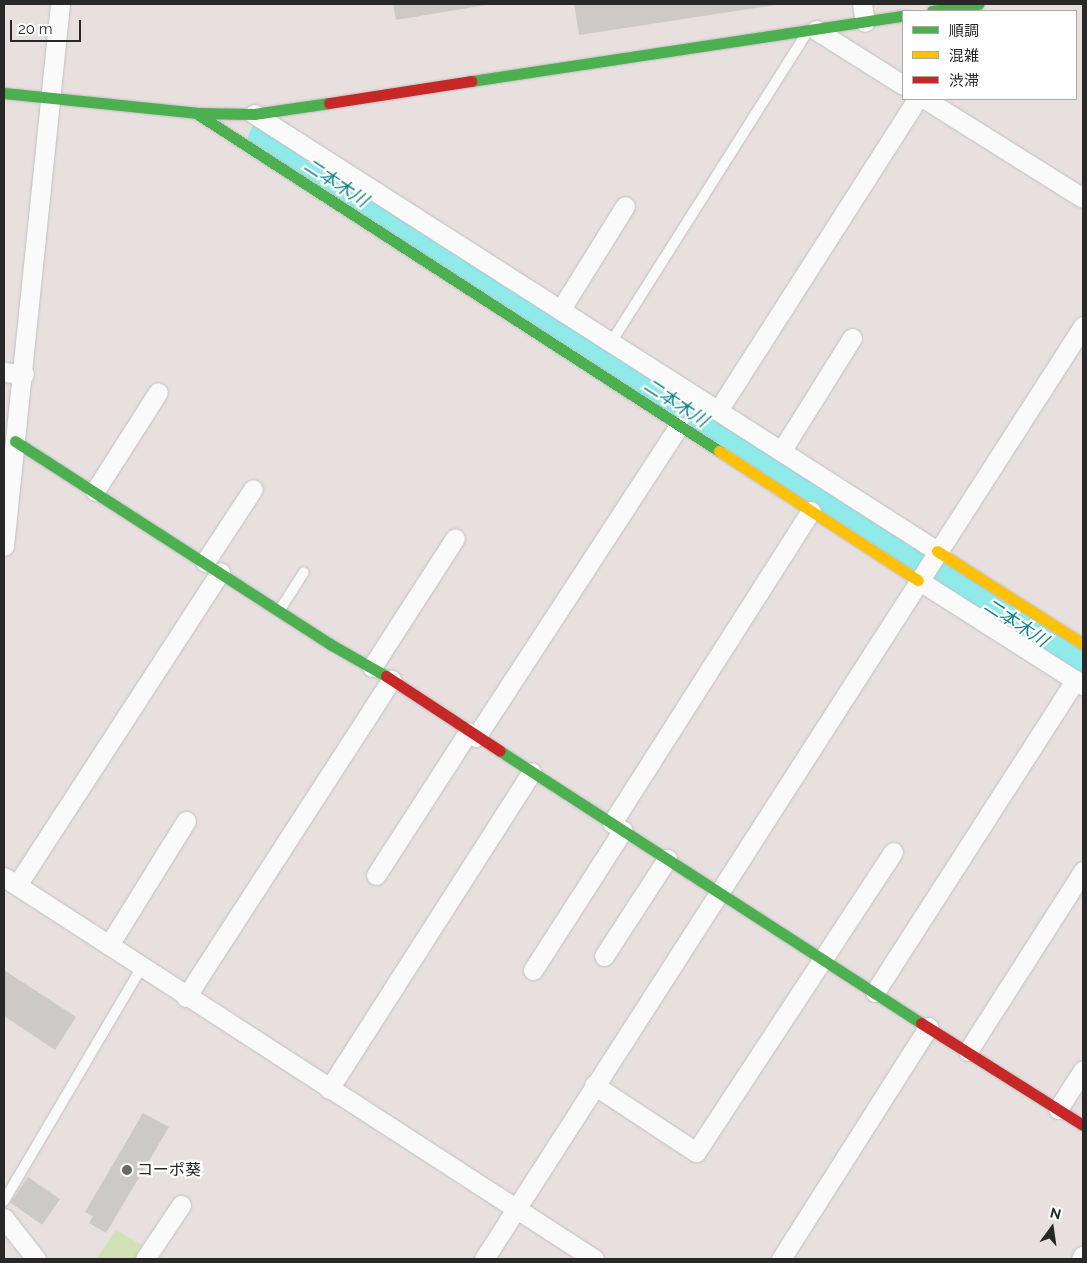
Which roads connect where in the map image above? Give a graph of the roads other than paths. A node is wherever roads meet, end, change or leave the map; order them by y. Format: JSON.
{"nodes":[{"id":1,"x":60,"y":4,"type":"edge"},
{"id":2,"x":978,"y":4,"type":"edge"},
{"id":3,"x":939,"y":10,"type":"edge"},
{"id":4,"x":864,"y":13,"type":"edge"},
{"id":5,"x":902,"y":16,"type":"edge"},
{"id":6,"x":812,"y":31,"type":"junction"},
{"id":7,"x":902,"y":84,"type":"edge"},
{"id":8,"x":4,"y":93,"type":"edge"},
{"id":9,"x":51,"y":98,"type":"junction"},
{"id":10,"x":916,"y":100,"type":"edge"},
{"id":11,"x":927,"y":100,"type":"edge"},
{"id":12,"x":196,"y":113,"type":"junction"},
{"id":13,"x":254,"y":114,"type":"junction"},
{"id":14,"x":1083,"y":198,"type":"edge"},
{"id":15,"x":625,"y":206,"type":"dead end"},
{"id":16,"x":561,"y":308,"type":"junction"},
{"id":17,"x":1083,"y":326,"type":"edge"},
{"id":18,"x":852,"y":338,"type":"dead end"},
{"id":19,"x":612,"y":341,"type":"junction"},
{"id":20,"x":4,"y":372,"type":"edge"},
{"id":21,"x":24,"y":374,"type":"junction"},
{"id":22,"x":158,"y":392,"type":"dead end"},
{"id":23,"x":719,"y":409,"type":"junction"},
{"id":24,"x":679,"y":426,"type":"junction"},
{"id":25,"x":16,"y":441,"type":"junction"},
{"id":26,"x":782,"y":450,"type":"junction"},
{"id":27,"x":253,"y":490,"type":"dead end"},
{"id":28,"x":95,"y":491,"type":"junction"},
{"id":29,"x":812,"y":512,"type":"junction"},
{"id":30,"x":455,"y":538,"type":"dead end"},
{"id":31,"x":4,"y":546,"type":"edge"},
{"id":32,"x":937,"y":551,"type":"junction"},
{"id":33,"x":212,"y":567,"type":"junction"},
{"id":34,"x":304,"y":572,"type":"dead end"},
{"id":35,"x":918,"y":580,"type":"junction"},
{"id":36,"x":279,"y":611,"type":"junction"},
{"id":37,"x":1083,"y":644,"type":"edge"},
{"id":38,"x":372,"y":668,"type":"junction"},
{"id":39,"x":391,"y":680,"type":"junction"},
{"id":40,"x":1079,"y":682,"type":"edge"},
{"id":41,"x":472,"y":735,"type":"junction"},
{"id":42,"x":532,"y":772,"type":"junction"},
{"id":43,"x":186,"y":821,"type":"dead end"},
{"id":44,"x":618,"y":827,"type":"junction"},
{"id":45,"x":893,"y":852,"type":"dead end"},
{"id":46,"x":667,"y":859,"type":"junction"},
{"id":47,"x":1083,"y":871,"type":"edge"},
{"id":48,"x":376,"y":875,"type":"dead end"},
{"id":49,"x":10,"y":881,"type":"edge"},
{"id":50,"x":718,"y":894,"type":"junction"},
{"id":51,"x":109,"y":945,"type":"junction"},
{"id":52,"x":604,"y":956,"type":"dead end"},
{"id":53,"x":821,"y":960,"type":"junction"},
{"id":54,"x":142,"y":967,"type":"junction"},
{"id":55,"x":533,"y":970,"type":"dead end"},
{"id":56,"x":875,"y":992,"type":"junction"},
{"id":57,"x":186,"y":997,"type":"junction"},
{"id":58,"x":928,"y":1027,"type":"junction"},
{"id":59,"x":968,"y":1051,"type":"junction"},
{"id":60,"x":1083,"y":1070,"type":"edge"},
{"id":61,"x":594,"y":1085,"type":"junction"},
{"id":62,"x":329,"y":1089,"type":"junction"},
{"id":63,"x":1058,"y":1109,"type":"junction"},
{"id":64,"x":1083,"y":1125,"type":"edge"},
{"id":65,"x":4,"y":1201,"type":"edge"},
{"id":66,"x":181,"y":1204,"type":"dead end"},
{"id":67,"x":516,"y":1209,"type":"junction"},
{"id":68,"x":4,"y":1218,"type":"edge"},
{"id":69,"x":1083,"y":1255,"type":"edge"},
{"id":70,"x":36,"y":1259,"type":"edge"},
{"id":71,"x":145,"y":1259,"type":"edge"},
{"id":72,"x":484,"y":1259,"type":"edge"},
{"id":73,"x":594,"y":1259,"type":"edge"},
{"id":74,"x":781,"y":1259,"type":"edge"},
{"id":75,"x":1080,"y":1259,"type":"edge"}],
"edges":[{"from":1,"to":9,"type":"street"},
{"from":2,"to":3,"type":"street"},
{"from":4,"to":5,"type":"street"},
{"from":4,"to":6,"type":"street"},
{"from":6,"to":7,"type":"street"},
{"from":6,"to":13,"type":"street"},
{"from":6,"to":19,"type":"lane"},
{"from":8,"to":9,"type":"street"},
{"from":9,"to":12,"type":"street"},
{"from":9,"to":21,"type":"street"},
{"from":10,"to":23,"type":"street"},
{"from":11,"to":14,"type":"street"},
{"from":12,"to":13,"type":"street"},
{"from":12,"to":24,"type":"street"},
{"from":13,"to":16,"type":"street"},
{"from":15,"to":16,"type":"street"},
{"from":16,"to":19,"type":"street"},
{"from":17,"to":32,"type":"street"},
{"from":18,"to":26,"type":"street"},
{"from":19,"to":23,"type":"street"},
{"from":20,"to":21,"type":"street"},
{"from":21,"to":25,"type":"street"},
{"from":22,"to":28,"type":"street"},
{"from":23,"to":26,"type":"street"},
{"from":24,"to":29,"type":"street"},
{"from":24,"to":41,"type":"street"},
{"from":25,"to":28,"type":"street"},
{"from":25,"to":31,"type":"street"},
{"from":26,"to":32,"type":"street"},
{"from":27,"to":33,"type":"street"},
{"from":28,"to":33,"type":"street"},
{"from":29,"to":35,"type":"street"},
{"from":29,"to":44,"type":"street"},
{"from":30,"to":38,"type":"street"},
{"from":32,"to":35,"type":"street"},
{"from":32,"to":37,"type":"street"},
{"from":33,"to":36,"type":"street"},
{"from":33,"to":49,"type":"street"},
{"from":34,"to":36,"type":"lane"},
{"from":35,"to":40,"type":"street"},
{"from":35,"to":50,"type":"street"},
{"from":36,"to":38,"type":"street"},
{"from":38,"to":39,"type":"street"},
{"from":39,"to":41,"type":"street"},
{"from":39,"to":57,"type":"street"},
{"from":40,"to":56,"type":"street"},
{"from":41,"to":42,"type":"street"},
{"from":41,"to":48,"type":"street"},
{"from":42,"to":44,"type":"street"},
{"from":42,"to":62,"type":"street"},
{"from":43,"to":51,"type":"street"},
{"from":44,"to":46,"type":"street"},
{"from":44,"to":55,"type":"street"},
{"from":45,"to":53,"type":"street"},
{"from":46,"to":50,"type":"street"},
{"from":46,"to":52,"type":"street"},
{"from":47,"to":59,"type":"street"},
{"from":49,"to":51,"type":"street"},
{"from":50,"to":53,"type":"street"},
{"from":50,"to":61,"type":"street"},
{"from":51,"to":54,"type":"street"},
{"from":53,"to":56,"type":"street"},
{"from":53,"to":61,"type":"street"},
{"from":54,"to":57,"type":"street"},
{"from":54,"to":65,"type":"lane"},
{"from":56,"to":58,"type":"street"},
{"from":57,"to":62,"type":"street"},
{"from":58,"to":59,"type":"street"},
{"from":58,"to":74,"type":"street"},
{"from":59,"to":63,"type":"street"},
{"from":60,"to":63,"type":"street"},
{"from":61,"to":67,"type":"street"},
{"from":62,"to":67,"type":"street"},
{"from":63,"to":64,"type":"street"},
{"from":66,"to":71,"type":"street"},
{"from":67,"to":72,"type":"street"},
{"from":67,"to":73,"type":"street"},
{"from":68,"to":70,"type":"street"},
{"from":69,"to":75,"type":"street"}]}
